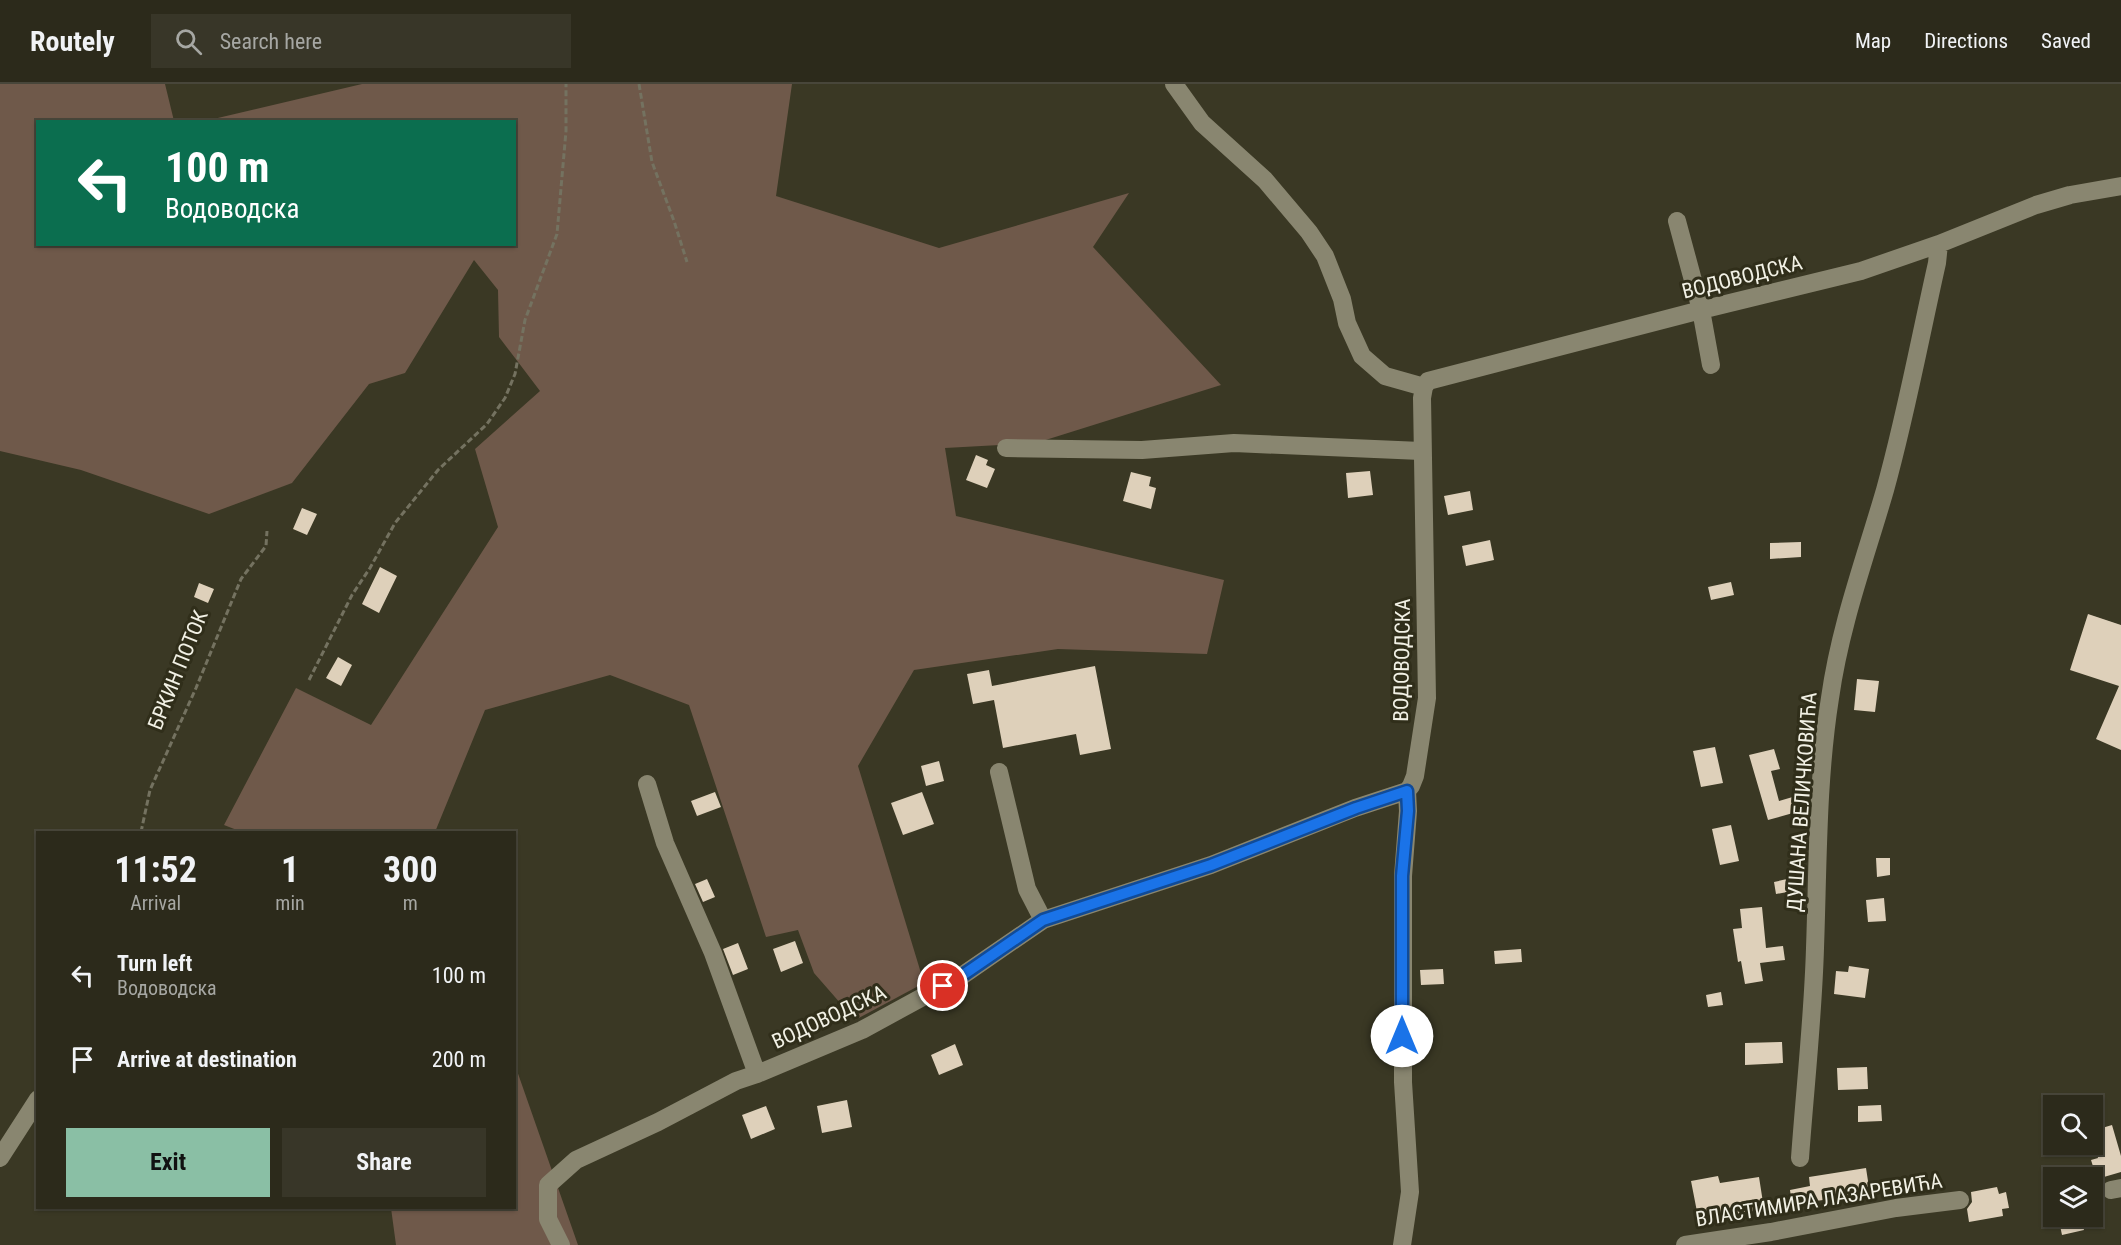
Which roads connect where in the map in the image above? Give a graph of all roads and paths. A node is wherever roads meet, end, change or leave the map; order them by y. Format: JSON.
{"nodes":[{"id":1,"x":567,"y":84,"type":"edge"},
{"id":2,"x":639,"y":84,"type":"edge"},
{"id":3,"x":1174,"y":84,"type":"edge"},
{"id":4,"x":2121,"y":186,"type":"edge"},
{"id":5,"x":1677,"y":221,"type":"dead end"},
{"id":6,"x":1939,"y":244,"type":"junction"},
{"id":7,"x":687,"y":262,"type":"dead end"},
{"id":8,"x":1701,"y":310,"type":"junction"},
{"id":9,"x":1712,"y":365,"type":"dead end"},
{"id":10,"x":1424,"y":387,"type":"junction"},
{"id":11,"x":1006,"y":448,"type":"dead end"},
{"id":12,"x":1421,"y":451,"type":"junction"},
{"id":13,"x":267,"y":531,"type":"dead end"},
{"id":14,"x":309,"y":680,"type":"dead end"},
{"id":15,"x":999,"y":772,"type":"dead end"},
{"id":16,"x":647,"y":784,"type":"dead end"},
{"id":17,"x":1407,"y":791,"type":"junction"},
{"id":18,"x":141,"y":831,"type":"edge"},
{"id":19,"x":1043,"y":920,"type":"junction"},
{"id":20,"x":757,"y":1074,"type":"junction"},
{"id":21,"x":36,"y":1102,"type":"edge"},
{"id":22,"x":0,"y":1158,"type":"edge"},
{"id":23,"x":1800,"y":1158,"type":"dead end"},
{"id":24,"x":1960,"y":1200,"type":"dead end"},
{"id":25,"x":561,"y":1245,"type":"edge"},
{"id":26,"x":1402,"y":1245,"type":"edge"},
{"id":27,"x":1685,"y":1245,"type":"edge"}],
"edges":[{"from":1,"to":14,"type":"path"},
{"from":2,"to":7,"type":"path"},
{"from":3,"to":10,"type":"street"},
{"from":4,"to":6,"type":"street","name":"ВОДОВОДСКА"},
{"from":5,"to":8,"type":"street"},
{"from":6,"to":8,"type":"street","name":"ВОДОВОДСКА"},
{"from":6,"to":23,"type":"street","name":"ДУШАНА ВЕЛИЧКОВИЋА"},
{"from":8,"to":9,"type":"street"},
{"from":8,"to":10,"type":"street","name":"ВОДОВОДСКА"},
{"from":10,"to":12,"type":"street","name":"ВОДОВОДСКА"},
{"from":11,"to":12,"type":"street"},
{"from":12,"to":17,"type":"street","name":"ВОДОВОДСКА"},
{"from":13,"to":18,"type":"path","name":"БРКИН ПОТОК"},
{"from":15,"to":19,"type":"street"},
{"from":16,"to":20,"type":"street"},
{"from":17,"to":19,"type":"street","name":"ВОДОВОДСКА"},
{"from":17,"to":26,"type":"street"},
{"from":19,"to":20,"type":"street","name":"ВОДОВОДСКА"},
{"from":20,"to":25,"type":"street","name":"ВОДОВОДСКА"},
{"from":21,"to":22,"type":"street"},
{"from":24,"to":27,"type":"street","name":"ВЛАСТИМИРА ЛАЗАРЕВИЋА"}]}
